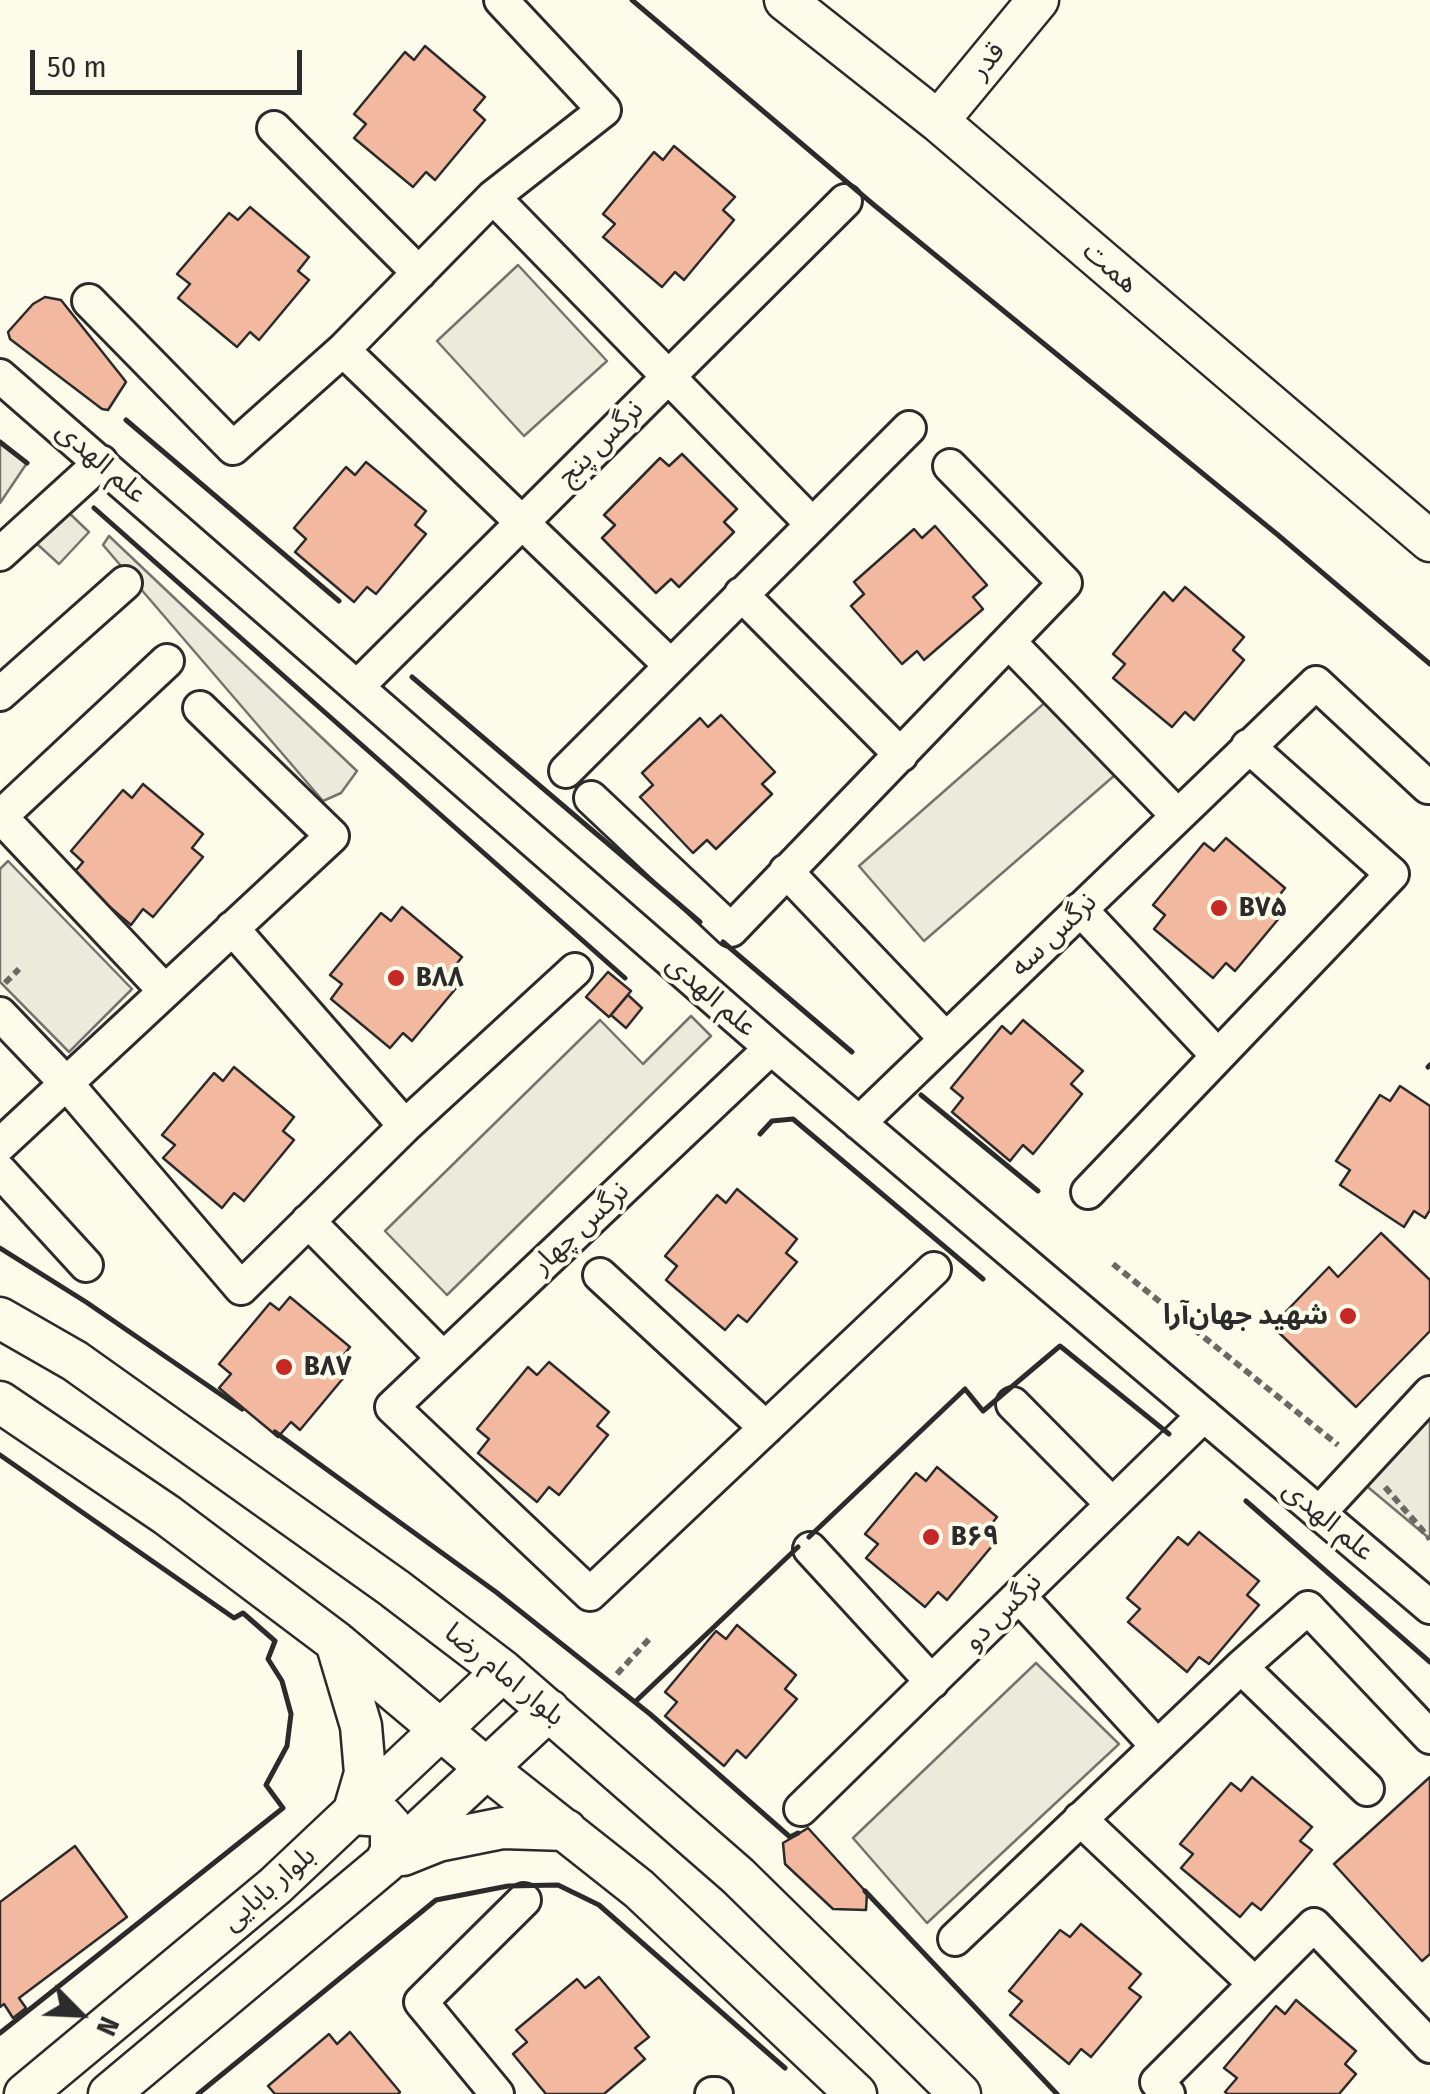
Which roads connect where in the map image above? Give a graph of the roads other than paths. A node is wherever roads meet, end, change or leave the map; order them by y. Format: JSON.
{"nodes":[{"id":1,"x":501,"y":0,"type":"edge"},
{"id":2,"x":785,"y":0,"type":"edge"},
{"id":3,"x":1038,"y":0,"type":"edge"},
{"id":4,"x":938,"y":121,"type":"junction"},
{"id":5,"x":274,"y":128,"type":"dead end"},
{"id":6,"x":494,"y":197,"type":"junction"},
{"id":7,"x":845,"y":201,"type":"dead end"},
{"id":8,"x":418,"y":273,"type":"junction"},
{"id":9,"x":89,"y":302,"type":"dead end"},
{"id":10,"x":343,"y":350,"type":"junction"},
{"id":11,"x":0,"y":376,"type":"edge"},
{"id":12,"x":669,"y":376,"type":"junction"},
{"id":13,"x":909,"y":428,"type":"dead end"},
{"id":14,"x":101,"y":462,"type":"junction"},
{"id":15,"x":950,"y":466,"type":"dead end"},
{"id":16,"x":522,"y":522,"type":"junction"},
{"id":17,"x":812,"y":524,"type":"junction"},
{"id":18,"x":1430,"y":541,"type":"edge"},
{"id":19,"x":0,"y":554,"type":"edge"},
{"id":20,"x":125,"y":583,"type":"dead end"},
{"id":21,"x":741,"y":594,"type":"junction"},
{"id":22,"x":1009,"y":642,"type":"junction"},
{"id":23,"x":168,"y":661,"type":"dead end"},
{"id":24,"x":670,"y":665,"type":"junction"},
{"id":25,"x":358,"y":686,"type":"junction"},
{"id":26,"x":0,"y":694,"type":"edge"},
{"id":27,"x":200,"y":708,"type":"dead end"},
{"id":28,"x":1248,"y":746,"type":"junction"},
{"id":29,"x":901,"y":754,"type":"junction"},
{"id":30,"x":566,"y":770,"type":"dead end"},
{"id":31,"x":1428,"y":787,"type":"dead end"},
{"id":32,"x":591,"y":798,"type":"dead end"},
{"id":33,"x":1178,"y":815,"type":"junction"},
{"id":34,"x":0,"y":816,"type":"edge"},
{"id":35,"x":786,"y":871,"type":"junction"},
{"id":36,"x":1080,"y":910,"type":"junction"},
{"id":37,"x":232,"y":928,"type":"junction"},
{"id":38,"x":575,"y":970,"type":"dead end"},
{"id":39,"x":166,"y":992,"type":"junction"},
{"id":40,"x":0,"y":1014,"type":"edge"},
{"id":41,"x":946,"y":1039,"type":"junction"},
{"id":42,"x":771,"y":1048,"type":"junction"},
{"id":43,"x":1218,"y":1056,"type":"junction"},
{"id":44,"x":66,"y":1084,"type":"junction"},
{"id":45,"x":859,"y":1123,"type":"junction"},
{"id":46,"x":405,"y":1126,"type":"junction"},
{"id":47,"x":0,"y":1146,"type":"edge"},
{"id":48,"x":0,"y":1171,"type":"edge"},
{"id":49,"x":1088,"y":1192,"type":"dead end"},
{"id":50,"x":308,"y":1221,"type":"junction"},
{"id":51,"x":86,"y":1265,"type":"dead end"},
{"id":52,"x":934,"y":1269,"type":"dead end"},
{"id":53,"x":600,"y":1275,"type":"dead end"},
{"id":54,"x":0,"y":1318,"type":"edge"},
{"id":55,"x":443,"y":1358,"type":"junction"},
{"id":56,"x":1430,"y":1393,"type":"edge"},
{"id":57,"x":0,"y":1402,"type":"edge"},
{"id":58,"x":1013,"y":1404,"type":"dead end"},
{"id":59,"x":1204,"y":1415,"type":"junction"},
{"id":60,"x":766,"y":1428,"type":"junction"},
{"id":61,"x":1112,"y":1504,"type":"junction"},
{"id":62,"x":1319,"y":1513,"type":"junction"},
{"id":63,"x":810,"y":1549,"type":"dead end"},
{"id":64,"x":1019,"y":1596,"type":"junction"},
{"id":65,"x":1430,"y":1607,"type":"edge"},
{"id":66,"x":336,"y":1642,"type":"junction"},
{"id":67,"x":1240,"y":1667,"type":"junction"},
{"id":68,"x":503,"y":1671,"type":"junction"},
{"id":69,"x":932,"y":1682,"type":"junction"},
{"id":70,"x":549,"y":1710,"type":"junction"},
{"id":71,"x":442,"y":1728,"type":"junction"},
{"id":72,"x":1430,"y":1737,"type":"edge"},
{"id":73,"x":1156,"y":1745,"type":"junction"},
{"id":74,"x":486,"y":1768,"type":"junction"},
{"id":75,"x":1367,"y":1789,"type":"dead end"},
{"id":76,"x":801,"y":1808,"type":"dead end"},
{"id":77,"x":353,"y":1814,"type":"junction"},
{"id":78,"x":1080,"y":1819,"type":"junction"},
{"id":79,"x":566,"y":1830,"type":"junction"},
{"id":80,"x":385,"y":1862,"type":"junction"},
{"id":81,"x":524,"y":1900,"type":"dead end"},
{"id":82,"x":955,"y":1939,"type":"dead end"},
{"id":83,"x":1255,"y":1984,"type":"junction"},
{"id":84,"x":1430,"y":2046,"type":"edge"},
{"id":85,"x":25,"y":2094,"type":"edge"},
{"id":86,"x":109,"y":2094,"type":"edge"},
{"id":87,"x":497,"y":2094,"type":"edge"},
{"id":88,"x":856,"y":2094,"type":"edge"},
{"id":89,"x":960,"y":2094,"type":"edge"},
{"id":90,"x":1168,"y":2094,"type":"edge"}],
"edges":[{"from":1,"to":6,"type":"street"},
{"from":2,"to":4,"type":"street","name":"همت"},
{"from":3,"to":4,"type":"street","name":"قدر"},
{"from":4,"to":18,"type":"street","name":"همت"},
{"from":5,"to":8,"type":"street"},
{"from":6,"to":8,"type":"street"},
{"from":6,"to":12,"type":"street"},
{"from":7,"to":12,"type":"street","name":"نرگس پنج"},
{"from":8,"to":10,"type":"street"},
{"from":9,"to":10,"type":"street"},
{"from":10,"to":16,"type":"street"},
{"from":11,"to":14,"type":"street","name":"علم الهدی"},
{"from":12,"to":16,"type":"street","name":"نرگس پنج"},
{"from":12,"to":17,"type":"street"},
{"from":13,"to":17,"type":"street"},
{"from":14,"to":19,"type":"street"},
{"from":14,"to":25,"type":"street","name":"علم الهدی"},
{"from":15,"to":22,"type":"street"},
{"from":16,"to":24,"type":"street"},
{"from":16,"to":25,"type":"street","name":"نرگس پنج"},
{"from":17,"to":21,"type":"street"},
{"from":20,"to":26,"type":"street"},
{"from":21,"to":24,"type":"street"},
{"from":21,"to":29,"type":"street"},
{"from":22,"to":29,"type":"street"},
{"from":22,"to":33,"type":"street"},
{"from":23,"to":34,"type":"street"},
{"from":24,"to":30,"type":"street"},
{"from":25,"to":42,"type":"street","name":"علم الهدی"},
{"from":27,"to":37,"type":"street"},
{"from":28,"to":31,"type":"street","name":"نرگس سه"},
{"from":28,"to":33,"type":"street","name":"نرگس سه"},
{"from":28,"to":43,"type":"street"},
{"from":29,"to":35,"type":"street"},
{"from":32,"to":35,"type":"street"},
{"from":33,"to":36,"type":"street","name":"نرگس سه"},
{"from":34,"to":39,"type":"street"},
{"from":35,"to":41,"type":"street"},
{"from":36,"to":41,"type":"street","name":"نرگس سه"},
{"from":36,"to":43,"type":"street"},
{"from":37,"to":39,"type":"street"},
{"from":37,"to":46,"type":"street"},
{"from":38,"to":46,"type":"street"},
{"from":39,"to":44,"type":"street"},
{"from":40,"to":44,"type":"street"},
{"from":41,"to":45,"type":"street","name":"نرگس سه"},
{"from":42,"to":45,"type":"street","name":"علم الهدی"},
{"from":42,"to":55,"type":"street","name":"نرگس چهار"},
{"from":43,"to":49,"type":"street"},
{"from":44,"to":47,"type":"street"},
{"from":44,"to":50,"type":"street"},
{"from":45,"to":59,"type":"street","name":"علم الهدی"},
{"from":46,"to":50,"type":"street"},
{"from":48,"to":51,"type":"street"},
{"from":50,"to":55,"type":"street"},
{"from":52,"to":60,"type":"street"},
{"from":53,"to":60,"type":"street"},
{"from":54,"to":68,"type":"street","name":"بلوار امام رضا"},
{"from":55,"to":60,"type":"street","name":"نرگس چهار"},
{"from":56,"to":62,"type":"street"},
{"from":57,"to":66,"type":"street"},
{"from":58,"to":61,"type":"street"},
{"from":59,"to":61,"type":"street","name":"نرگس دو"},
{"from":59,"to":62,"type":"street","name":"علم الهدی"},
{"from":61,"to":64,"type":"street","name":"نرگس دو"},
{"from":62,"to":65,"type":"street","name":"علم الهدی"},
{"from":63,"to":69,"type":"street"},
{"from":64,"to":69,"type":"street","name":"نرگس دو"},
{"from":64,"to":73,"type":"street"},
{"from":66,"to":71,"type":"street"},
{"from":66,"to":77,"type":"street"},
{"from":67,"to":72,"type":"street"},
{"from":67,"to":73,"type":"street"},
{"from":67,"to":75,"type":"street"},
{"from":68,"to":70,"type":"street","name":"بلوار امام رضا"},
{"from":68,"to":71,"type":"street","name":"بلوار بابایی"},
{"from":69,"to":76,"type":"street","name":"نرگس دو"},
{"from":70,"to":74,"type":"street","name":"بلوار بابایی"},
{"from":70,"to":89,"type":"street","name":"بلوار امام رضا"},
{"from":71,"to":74,"type":"street"},
{"from":71,"to":77,"type":"street","name":"بلوار بابایی"},
{"from":73,"to":78,"type":"street"},
{"from":74,"to":79,"type":"street"},
{"from":74,"to":80,"type":"street","name":"بلوار بابایی"},
{"from":77,"to":80,"type":"street"},
{"from":77,"to":85,"type":"street","name":"بلوار بابایی"},
{"from":78,"to":82,"type":"street"},
{"from":78,"to":83,"type":"street"},
{"from":79,"to":80,"type":"street"},
{"from":79,"to":88,"type":"street"},
{"from":80,"to":86,"type":"street","name":"بلوار بابایی"},
{"from":81,"to":87,"type":"street"},
{"from":83,"to":84,"type":"street"},
{"from":83,"to":90,"type":"street"}]}
